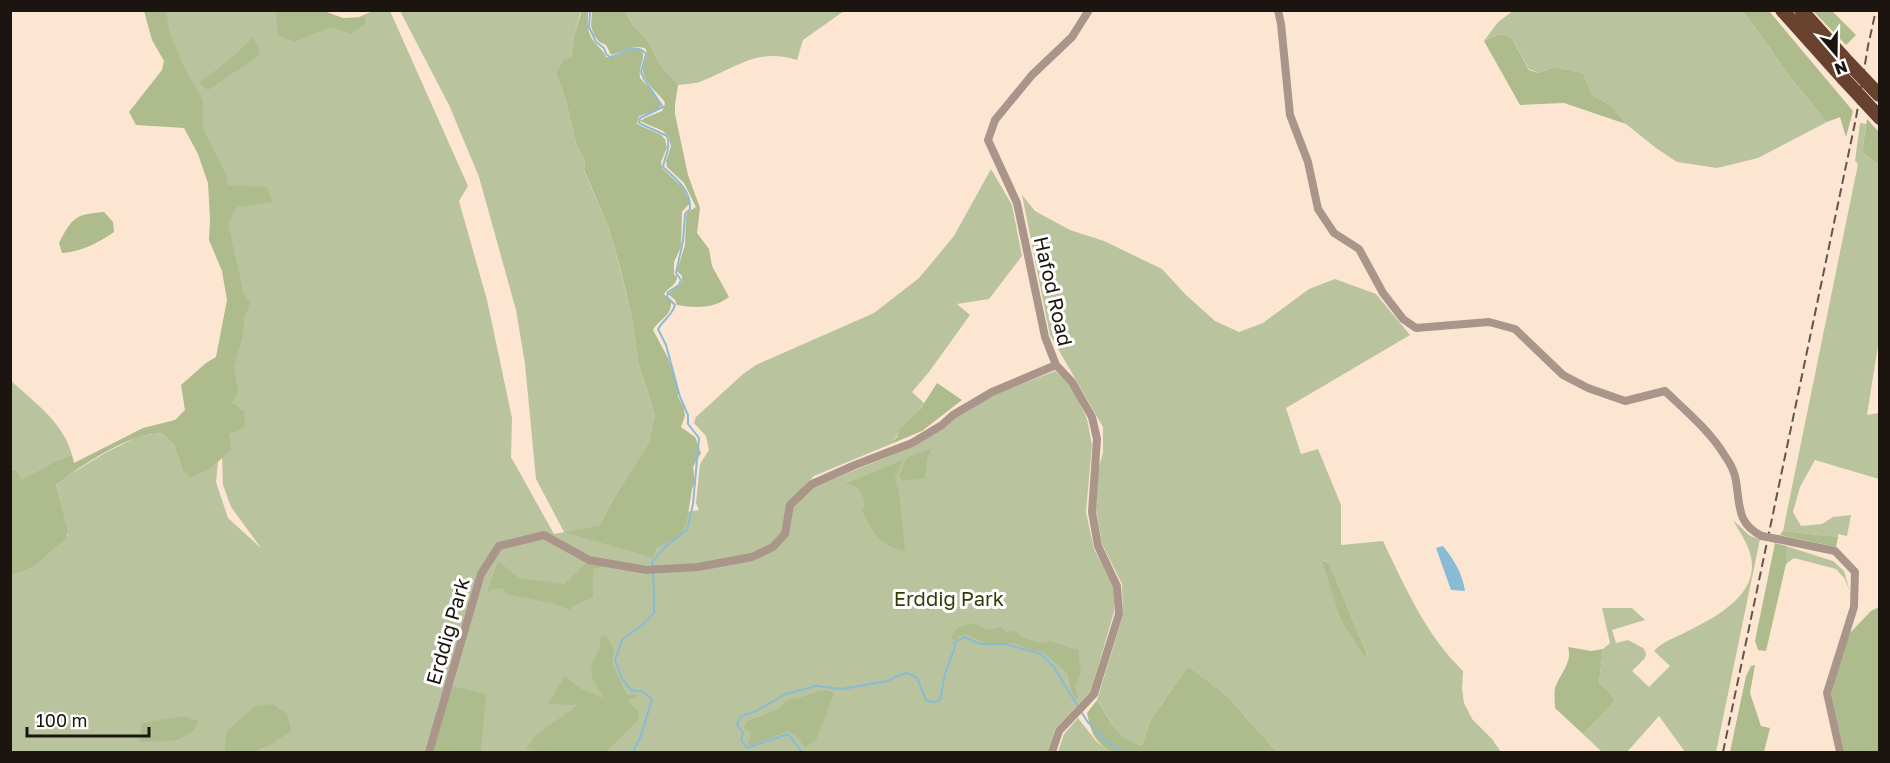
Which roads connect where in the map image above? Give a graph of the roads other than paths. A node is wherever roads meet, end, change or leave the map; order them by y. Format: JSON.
{"nodes":[{"id":1,"x":1089,"y":10,"type":"edge"},
{"id":2,"x":1278,"y":10,"type":"edge"},
{"id":3,"x":1782,"y":10,"type":"edge"},
{"id":4,"x":1800,"y":10,"type":"edge"},
{"id":5,"x":1879,"y":95,"type":"edge"},
{"id":6,"x":1880,"y":118,"type":"edge"},
{"id":7,"x":1056,"y":366,"type":"junction"},
{"id":8,"x":429,"y":753,"type":"edge"},
{"id":9,"x":1052,"y":753,"type":"edge"},
{"id":10,"x":1840,"y":753,"type":"edge"}],
"edges":[{"from":1,"to":7,"type":"street","name":"Hafod Road"},
{"from":2,"to":10,"type":"street","bridge":true},
{"from":3,"to":6,"type":"highway","bridge":true},
{"from":4,"to":5,"type":"highway","bridge":true},
{"from":7,"to":8,"type":"street","name":"Erddig Park"},
{"from":7,"to":9,"type":"street","name":"Hafod Road"}]}
